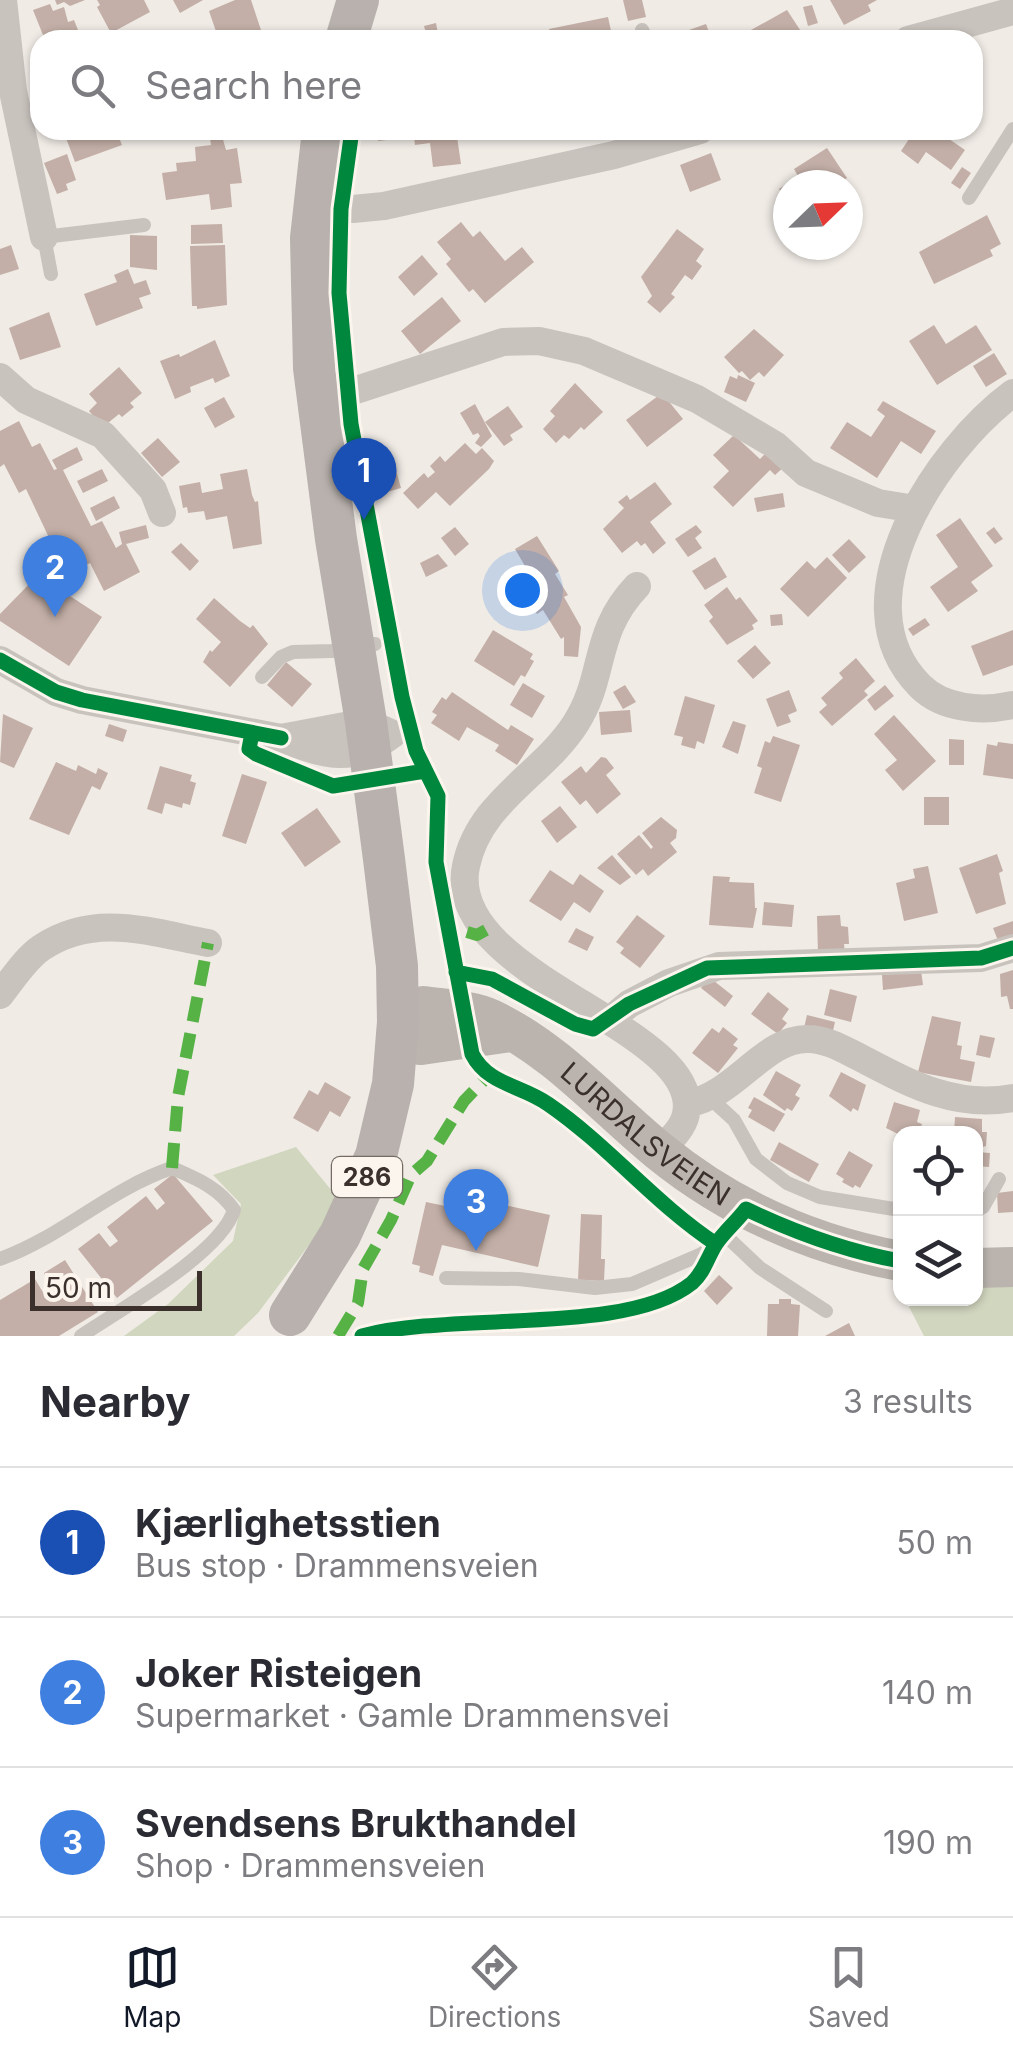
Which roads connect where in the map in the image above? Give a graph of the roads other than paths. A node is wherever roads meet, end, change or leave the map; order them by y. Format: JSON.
{"nodes":[{"id":1,"x":2,"y":0,"type":"edge"},
{"id":2,"x":358,"y":0,"type":"edge"},
{"id":3,"x":1013,"y":11,"type":"edge"},
{"id":4,"x":349,"y":30,"type":"edge"},
{"id":5,"x":944,"y":30,"type":"edge"},
{"id":6,"x":1013,"y":129,"type":"edge"},
{"id":7,"x":322,"y":140,"type":"edge"},
{"id":8,"x":663,"y":140,"type":"edge"},
{"id":9,"x":969,"y":198,"type":"dead end"},
{"id":10,"x":313,"y":204,"type":"junction"},
{"id":11,"x":144,"y":225,"type":"dead end"},
{"id":12,"x":44,"y":237,"type":"junction"},
{"id":13,"x":51,"y":274,"type":"dead end"},
{"id":14,"x":0,"y":377,"type":"edge"},
{"id":15,"x":1013,"y":393,"type":"edge"},
{"id":16,"x":318,"y":396,"type":"junction"},
{"id":17,"x":916,"y":509,"type":"junction"},
{"id":18,"x":162,"y":512,"type":"dead end"},
{"id":19,"x":637,"y":586,"type":"dead end"},
{"id":20,"x":365,"y":646,"type":"junction"},
{"id":21,"x":0,"y":660,"type":"edge"},
{"id":22,"x":262,"y":677,"type":"dead end"},
{"id":23,"x":1013,"y":704,"type":"edge"},
{"id":24,"x":376,"y":736,"type":"junction"},
{"id":25,"x":208,"y":943,"type":"dead end"},
{"id":26,"x":1013,"y":948,"type":"edge"},
{"id":27,"x":0,"y":995,"type":"edge"},
{"id":28,"x":609,"y":1020,"type":"junction"},
{"id":29,"x":414,"y":1024,"type":"junction"},
{"id":30,"x":1013,"y":1098,"type":"edge"},
{"id":31,"x":699,"y":1101,"type":"junction"},
{"id":32,"x":659,"y":1151,"type":"junction"},
{"id":33,"x":999,"y":1179,"type":"dead end"},
{"id":34,"x":983,"y":1207,"type":"edge"},
{"id":35,"x":893,"y":1209,"type":"edge"},
{"id":36,"x":736,"y":1222,"type":"junction"},
{"id":37,"x":893,"y":1259,"type":"edge"},
{"id":38,"x":0,"y":1260,"type":"edge"},
{"id":39,"x":983,"y":1268,"type":"edge"},
{"id":40,"x":1013,"y":1268,"type":"edge"},
{"id":41,"x":446,"y":1278,"type":"dead end"},
{"id":42,"x":826,"y":1311,"type":"dead end"},
{"id":43,"x":280,"y":1326,"type":"edge"},
{"id":44,"x":81,"y":1336,"type":"edge"}],
"edges":[{"from":1,"to":12,"type":"street"},
{"from":2,"to":4,"type":"main road"},
{"from":3,"to":5,"type":"street"},
{"from":6,"to":9,"type":"lane"},
{"from":7,"to":10,"type":"main road","number":"286"},
{"from":8,"to":10,"type":"street"},
{"from":10,"to":16,"type":"main road","number":"286"},
{"from":11,"to":12,"type":"lane"},
{"from":12,"to":13,"type":"lane"},
{"from":14,"to":18,"type":"street"},
{"from":15,"to":17,"type":"street"},
{"from":16,"to":17,"type":"street"},
{"from":16,"to":20,"type":"main road","number":"286"},
{"from":17,"to":23,"type":"street"},
{"from":19,"to":28,"type":"street"},
{"from":20,"to":22,"type":"lane"},
{"from":20,"to":24,"type":"main road","number":"286"},
{"from":21,"to":24,"type":"street"},
{"from":24,"to":29,"type":"main road","number":"286"},
{"from":25,"to":27,"type":"street"},
{"from":26,"to":28,"type":"street"},
{"from":28,"to":31,"type":"street"},
{"from":29,"to":32,"type":"main road","name":"LURDALSVEIEN"},
{"from":29,"to":43,"type":"main road","number":"286"},
{"from":30,"to":31,"type":"street"},
{"from":31,"to":32,"type":"street"},
{"from":31,"to":35,"type":"lane"},
{"from":32,"to":36,"type":"main road","name":"LURDALSVEIEN"},
{"from":33,"to":34,"type":"lane"},
{"from":36,"to":37,"type":"main road","name":"LURDALSVEIEN"},
{"from":36,"to":41,"type":"lane"},
{"from":36,"to":42,"type":"lane"},
{"from":38,"to":44,"type":"lane"},
{"from":39,"to":40,"type":"main road"}]}
